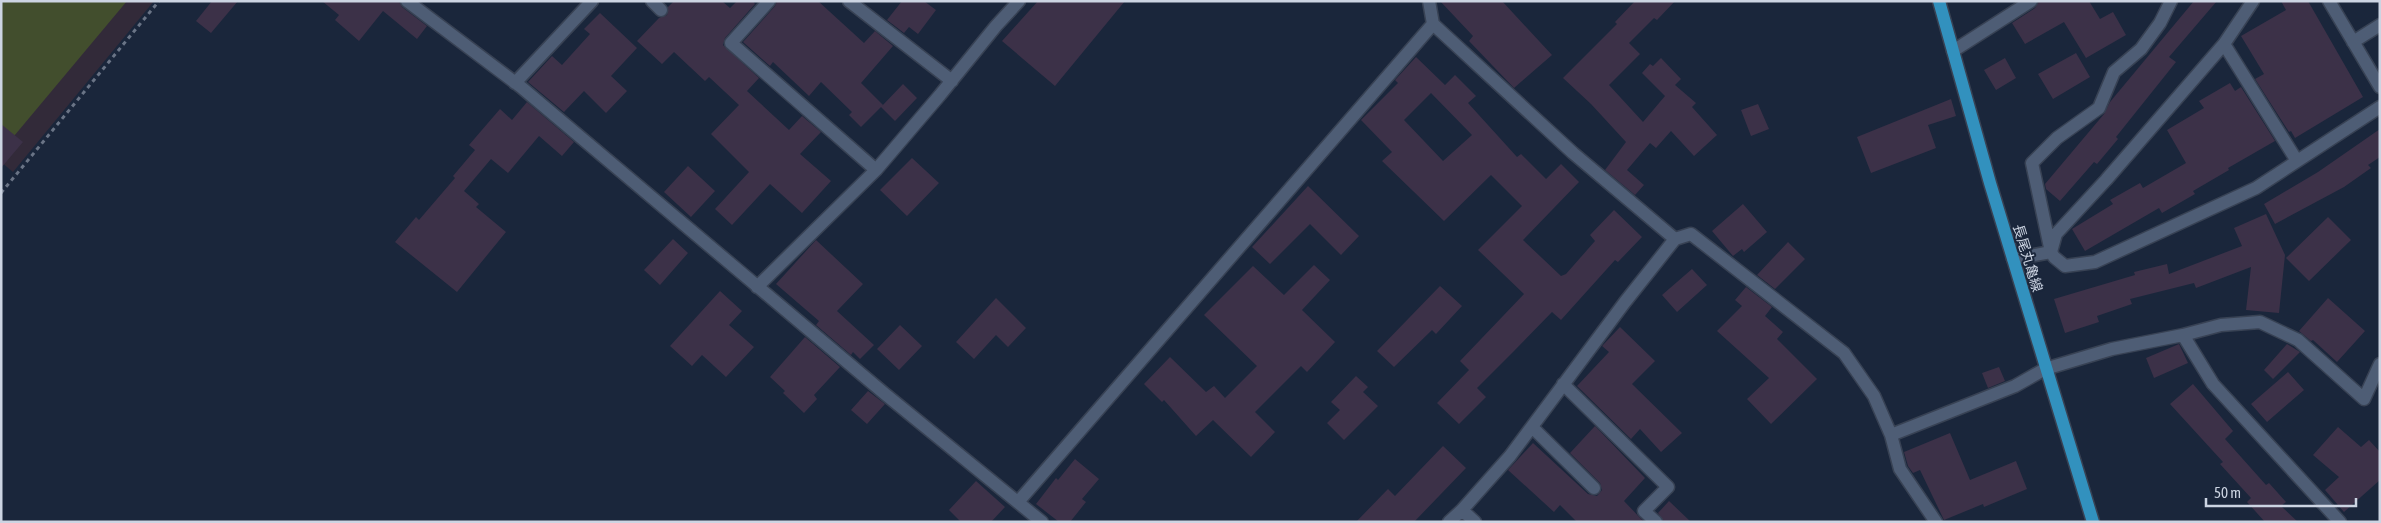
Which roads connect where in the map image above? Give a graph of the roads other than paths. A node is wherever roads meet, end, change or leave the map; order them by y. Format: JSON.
{"nodes":[{"id":1,"x":407,"y":1,"type":"edge"},
{"id":2,"x":592,"y":1,"type":"edge"},
{"id":3,"x":768,"y":1,"type":"edge"},
{"id":4,"x":849,"y":1,"type":"edge"},
{"id":5,"x":1019,"y":1,"type":"edge"},
{"id":6,"x":1939,"y":1,"type":"edge"},
{"id":7,"x":2032,"y":1,"type":"edge"},
{"id":8,"x":2171,"y":1,"type":"edge"},
{"id":9,"x":2253,"y":1,"type":"edge"},
{"id":10,"x":2329,"y":1,"type":"edge"},
{"id":11,"x":1431,"y":2,"type":"edge"},
{"id":12,"x":1433,"y":24,"type":"junction"},
{"id":13,"x":2380,"y":25,"type":"edge"},
{"id":14,"x":2353,"y":42,"type":"junction"},
{"id":15,"x":2224,"y":44,"type":"junction"},
{"id":16,"x":1953,"y":51,"type":"junction"},
{"id":17,"x":952,"y":80,"type":"junction"},
{"id":18,"x":516,"y":83,"type":"junction"},
{"id":19,"x":2380,"y":87,"type":"edge"},
{"id":20,"x":2380,"y":106,"type":"edge"},
{"id":21,"x":2297,"y":161,"type":"junction"},
{"id":22,"x":876,"y":170,"type":"junction"},
{"id":23,"x":1675,"y":239,"type":"junction"},
{"id":24,"x":2051,"y":252,"type":"junction"},
{"id":25,"x":2014,"y":259,"type":"junction"},
{"id":26,"x":757,"y":287,"type":"junction"},
{"id":27,"x":2184,"y":335,"type":"junction"},
{"id":28,"x":2380,"y":364,"type":"edge"},
{"id":29,"x":2045,"y":369,"type":"junction"},
{"id":30,"x":1564,"y":384,"type":"junction"},
{"id":31,"x":1532,"y":426,"type":"junction"},
{"id":32,"x":1891,"y":435,"type":"junction"},
{"id":33,"x":1594,"y":488,"type":"dead end"},
{"id":34,"x":1018,"y":502,"type":"junction"},
{"id":35,"x":1462,"y":510,"type":"junction"},
{"id":36,"x":1027,"y":512,"type":"junction"},
{"id":37,"x":1018,"y":522,"type":"edge"},
{"id":38,"x":1042,"y":522,"type":"edge"},
{"id":39,"x":1449,"y":522,"type":"edge"},
{"id":40,"x":1475,"y":522,"type":"edge"},
{"id":41,"x":1656,"y":522,"type":"edge"},
{"id":42,"x":1936,"y":522,"type":"edge"},
{"id":43,"x":2093,"y":522,"type":"edge"},
{"id":44,"x":2340,"y":522,"type":"edge"}],
"edges":[{"from":1,"to":18,"type":"street"},
{"from":2,"to":18,"type":"street"},
{"from":3,"to":22,"type":"street"},
{"from":4,"to":17,"type":"street"},
{"from":5,"to":17,"type":"street"},
{"from":6,"to":16,"type":"main road","name":"長尾丸亀線"},
{"from":7,"to":16,"type":"street"},
{"from":8,"to":24,"type":"street"},
{"from":9,"to":15,"type":"street"},
{"from":10,"to":14,"type":"street"},
{"from":11,"to":12,"type":"street"},
{"from":12,"to":23,"type":"street"},
{"from":12,"to":34,"type":"street"},
{"from":13,"to":14,"type":"street"},
{"from":14,"to":19,"type":"street"},
{"from":15,"to":21,"type":"street"},
{"from":15,"to":24,"type":"street"},
{"from":16,"to":25,"type":"main road","name":"長尾丸亀線"},
{"from":17,"to":22,"type":"street"},
{"from":18,"to":26,"type":"street"},
{"from":20,"to":21,"type":"street"},
{"from":21,"to":24,"type":"street"},
{"from":22,"to":26,"type":"street"},
{"from":23,"to":30,"type":"street"},
{"from":23,"to":32,"type":"street"},
{"from":24,"to":25,"type":"street"},
{"from":25,"to":29,"type":"main road","name":"長尾丸亀線"},
{"from":26,"to":34,"type":"street"},
{"from":27,"to":28,"type":"street"},
{"from":27,"to":29,"type":"street"},
{"from":27,"to":44,"type":"street"},
{"from":29,"to":32,"type":"street"},
{"from":29,"to":43,"type":"main road","name":"長尾丸亀線"},
{"from":30,"to":31,"type":"street"},
{"from":30,"to":41,"type":"street"},
{"from":31,"to":33,"type":"street"},
{"from":31,"to":35,"type":"street"},
{"from":32,"to":42,"type":"street"},
{"from":34,"to":36,"type":"street"},
{"from":35,"to":39,"type":"street"},
{"from":35,"to":40,"type":"street"},
{"from":36,"to":37,"type":"street"},
{"from":36,"to":38,"type":"street"}]}
